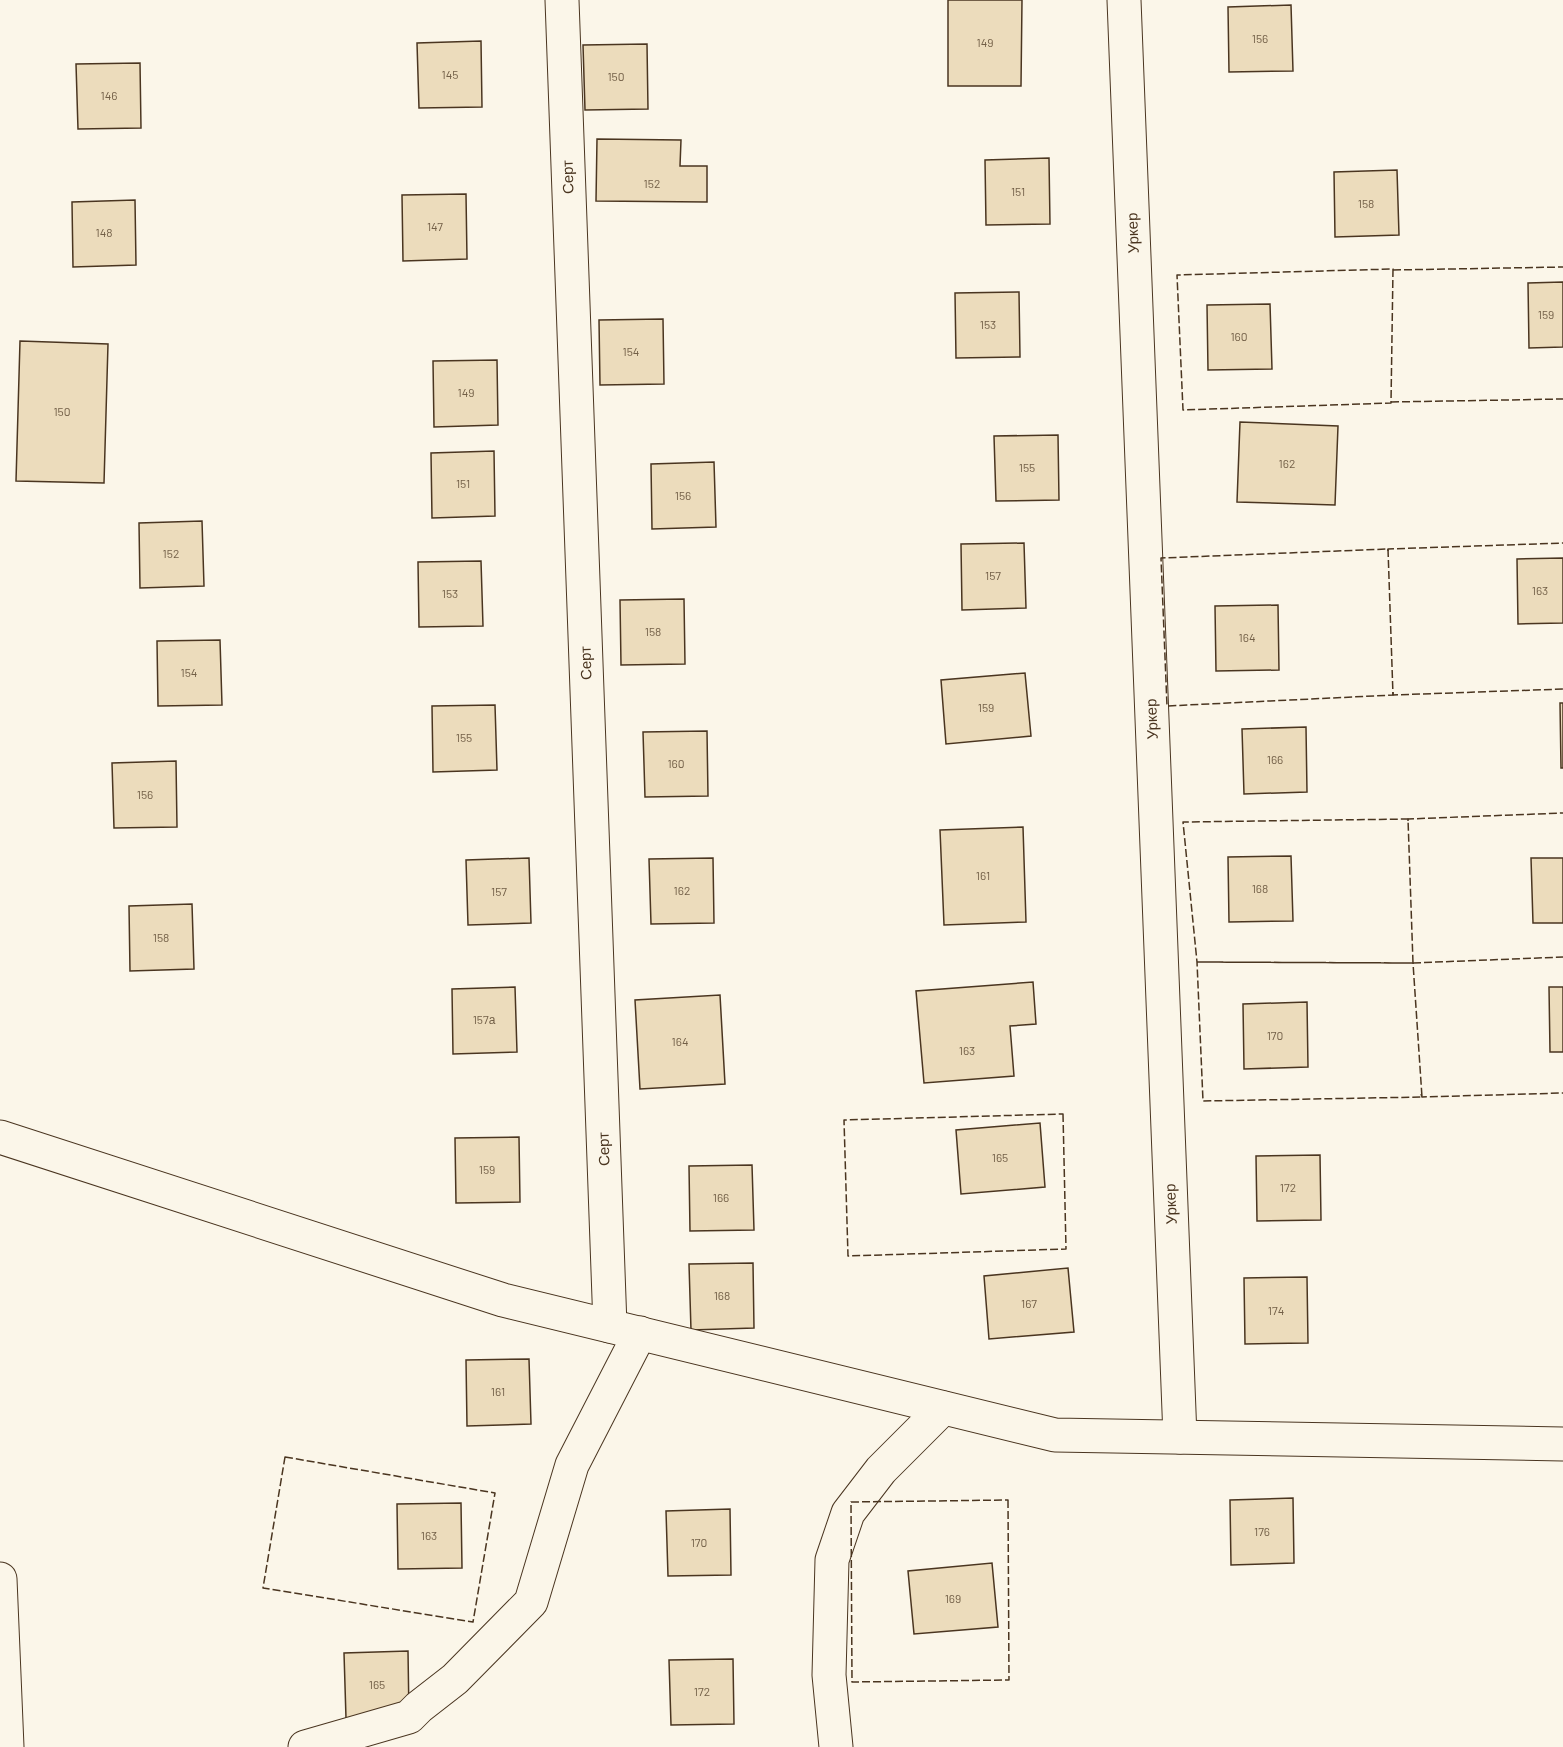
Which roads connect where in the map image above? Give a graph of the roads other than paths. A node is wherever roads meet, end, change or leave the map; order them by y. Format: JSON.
{"nodes":[{"id":1,"x":562,"y":0,"type":"edge"},
{"id":2,"x":1124,"y":0,"type":"edge"},
{"id":3,"x":0,"y":1137,"type":"edge"},
{"id":4,"x":625,"y":1330,"type":"junction"},
{"id":5,"x":943,"y":1408,"type":"junction"},
{"id":6,"x":1180,"y":1437,"type":"junction"},
{"id":7,"x":1563,"y":1444,"type":"edge"},
{"id":8,"x":0,"y":1579,"type":"edge"},
{"id":9,"x":7,"y":1747,"type":"edge"},
{"id":10,"x":305,"y":1747,"type":"edge"},
{"id":11,"x":836,"y":1747,"type":"edge"}],
"edges":[{"from":1,"to":4,"type":"street","name":"Серт"},
{"from":2,"to":6,"type":"street","name":"Уркер"},
{"from":3,"to":4,"type":"street"},
{"from":4,"to":5,"type":"street"},
{"from":4,"to":10,"type":"street"},
{"from":5,"to":6,"type":"street"},
{"from":5,"to":11,"type":"street"},
{"from":6,"to":7,"type":"street"},
{"from":8,"to":9,"type":"street"}]}
